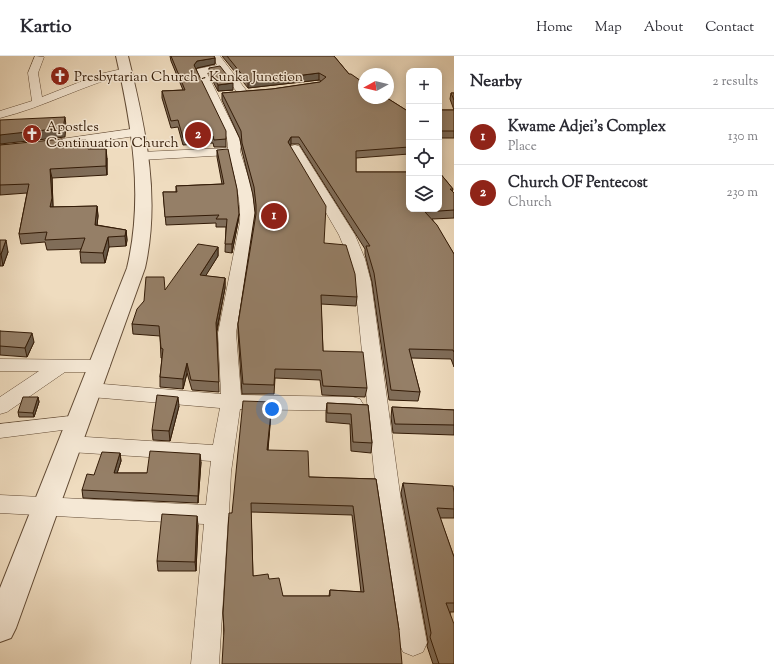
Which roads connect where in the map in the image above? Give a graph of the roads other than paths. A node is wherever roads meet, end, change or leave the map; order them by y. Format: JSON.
{"nodes":[{"id":1,"x":215,"y":56,"type":"edge"},
{"id":2,"x":39,"y":57,"type":"dead end"},
{"id":3,"x":124,"y":63,"type":"edge"},
{"id":4,"x":224,"y":67,"type":"junction"},
{"id":5,"x":258,"y":93,"type":"edge"},
{"id":6,"x":244,"y":94,"type":"junction"},
{"id":7,"x":222,"y":96,"type":"junction"},
{"id":8,"x":38,"y":103,"type":"junction"},
{"id":9,"x":0,"y":115,"type":"edge"},
{"id":10,"x":138,"y":132,"type":"junction"},
{"id":11,"x":47,"y":145,"type":"edge"},
{"id":12,"x":295,"y":149,"type":"dead end"},
{"id":13,"x":234,"y":151,"type":"junction"},
{"id":14,"x":141,"y":156,"type":"junction"},
{"id":15,"x":0,"y":365,"type":"edge"},
{"id":16,"x":62,"y":365,"type":"junction"},
{"id":17,"x":100,"y":366,"type":"junction"},
{"id":18,"x":91,"y":390,"type":"junction"},
{"id":19,"x":231,"y":402,"type":"junction"},
{"id":20,"x":0,"y":407,"type":"edge"},
{"id":21,"x":386,"y":408,"type":"junction"},
{"id":22,"x":79,"y":422,"type":"junction"},
{"id":23,"x":0,"y":430,"type":"edge"},
{"id":24,"x":70,"y":444,"type":"junction"},
{"id":25,"x":223,"y":454,"type":"junction"},
{"id":26,"x":0,"y":504,"type":"edge"},
{"id":27,"x":47,"y":506,"type":"junction"},
{"id":28,"x":218,"y":515,"type":"junction"},
{"id":29,"x":0,"y":628,"type":"edge"},
{"id":30,"x":413,"y":643,"type":"dead end"},
{"id":31,"x":205,"y":664,"type":"edge"}],
"edges":[{"from":1,"to":4,"type":"street"},
{"from":2,"to":8,"type":"street"},
{"from":3,"to":8,"type":"street"},
{"from":3,"to":10,"type":"street"},
{"from":4,"to":6,"type":"street"},
{"from":4,"to":7,"type":"street"},
{"from":5,"to":6,"type":"street"},
{"from":6,"to":7,"type":"street"},
{"from":7,"to":13,"type":"street"},
{"from":8,"to":9,"type":"street"},
{"from":10,"to":11,"type":"street"},
{"from":10,"to":14,"type":"street"},
{"from":12,"to":21,"type":"street"},
{"from":13,"to":14,"type":"street"},
{"from":13,"to":19,"type":"street"},
{"from":14,"to":17,"type":"street"},
{"from":15,"to":16,"type":"street"},
{"from":16,"to":17,"type":"street"},
{"from":16,"to":20,"type":"street"},
{"from":17,"to":18,"type":"street"},
{"from":18,"to":19,"type":"street"},
{"from":18,"to":22,"type":"street"},
{"from":19,"to":21,"type":"street"},
{"from":19,"to":25,"type":"street"},
{"from":21,"to":30,"type":"street"},
{"from":22,"to":23,"type":"street"},
{"from":22,"to":24,"type":"street"},
{"from":24,"to":25,"type":"street"},
{"from":24,"to":27,"type":"street"},
{"from":25,"to":28,"type":"street"},
{"from":26,"to":27,"type":"street"},
{"from":27,"to":28,"type":"street"},
{"from":27,"to":29,"type":"street"},
{"from":28,"to":31,"type":"street"}]}
